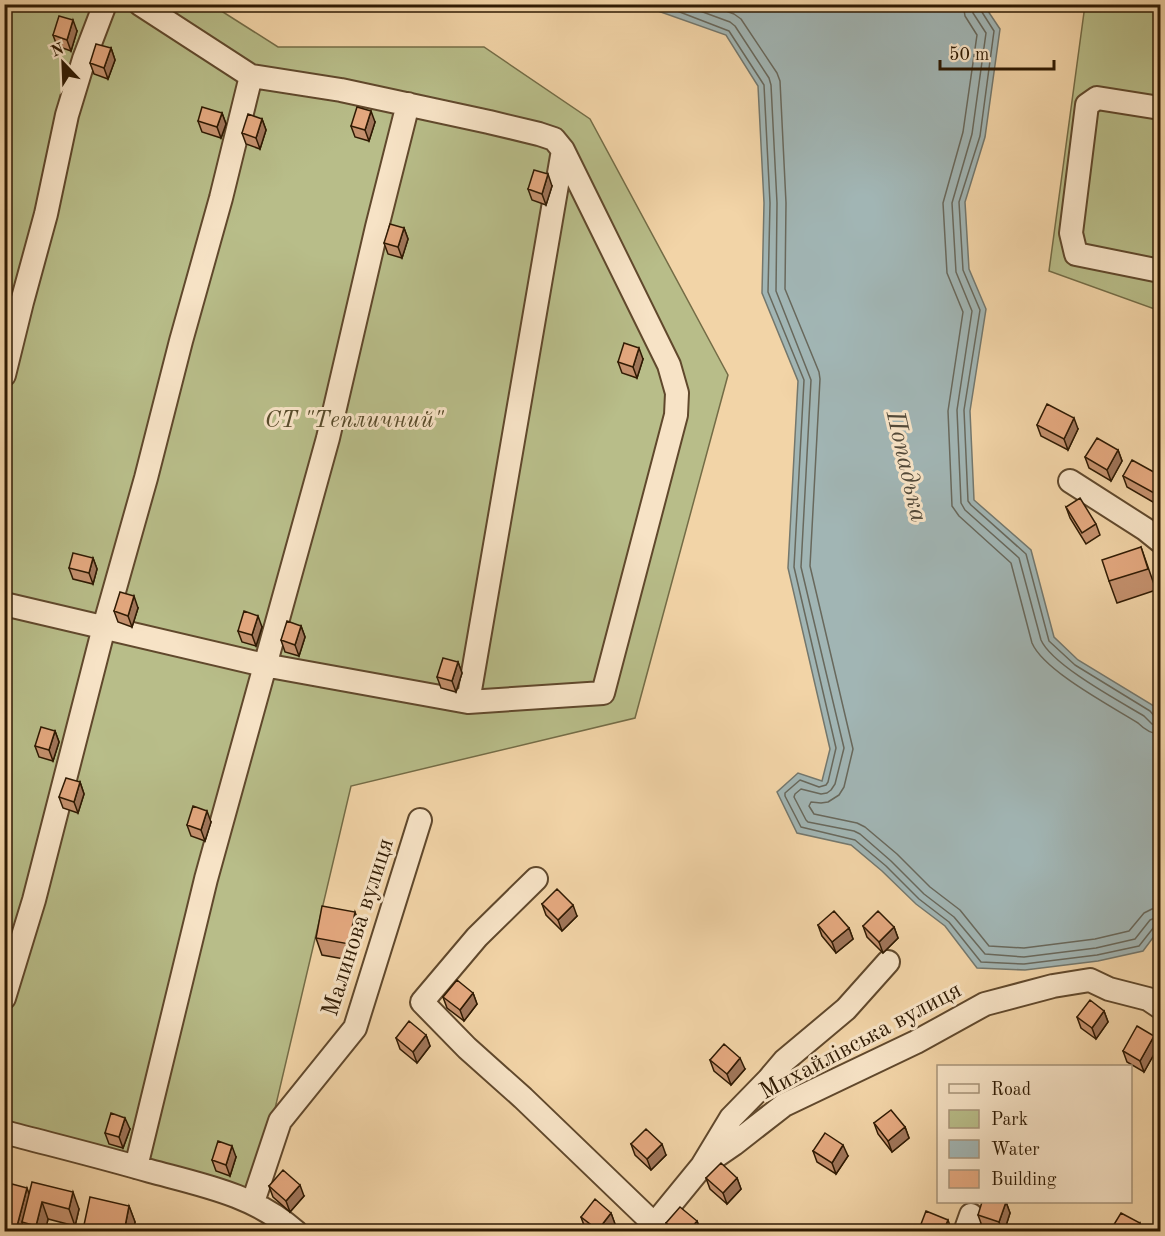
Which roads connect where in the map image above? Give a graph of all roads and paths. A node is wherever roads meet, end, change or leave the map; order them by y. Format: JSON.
{"nodes":[{"id":1,"x":105,"y":4,"type":"edge"},
{"id":2,"x":140,"y":4,"type":"edge"},
{"id":3,"x":251,"y":76,"type":"junction"},
{"id":4,"x":408,"y":104,"type":"junction"},
{"id":5,"x":1161,"y":108,"type":"edge"},
{"id":6,"x":563,"y":150,"type":"junction"},
{"id":7,"x":1161,"y":271,"type":"edge"},
{"id":8,"x":4,"y":375,"type":"edge"},
{"id":9,"x":1070,"y":481,"type":"dead end"},
{"id":10,"x":1161,"y":541,"type":"edge"},
{"id":11,"x":4,"y":604,"type":"edge"},
{"id":12,"x":104,"y":627,"type":"junction"},
{"id":13,"x":264,"y":665,"type":"junction"},
{"id":14,"x":468,"y":702,"type":"junction"},
{"id":15,"x":420,"y":820,"type":"dead end"},
{"id":16,"x":536,"y":879,"type":"dead end"},
{"id":17,"x":888,"y":962,"type":"dead end"},
{"id":18,"x":4,"y":998,"type":"edge"},
{"id":19,"x":1161,"y":1007,"type":"edge"},
{"id":20,"x":4,"y":1132,"type":"edge"},
{"id":21,"x":702,"y":1166,"type":"junction"},
{"id":22,"x":136,"y":1167,"type":"junction"},
{"id":23,"x":253,"y":1202,"type":"junction"},
{"id":24,"x":651,"y":1228,"type":"edge"},
{"id":25,"x":296,"y":1232,"type":"edge"}],
"edges":[{"from":1,"to":8,"type":"street"},
{"from":2,"to":3,"type":"street"},
{"from":3,"to":4,"type":"street"},
{"from":3,"to":12,"type":"street"},
{"from":4,"to":6,"type":"street"},
{"from":4,"to":13,"type":"street"},
{"from":5,"to":7,"type":"street"},
{"from":6,"to":14,"type":"street"},
{"from":6,"to":14,"type":"street"},
{"from":9,"to":10,"type":"street"},
{"from":11,"to":12,"type":"street"},
{"from":12,"to":13,"type":"street"},
{"from":12,"to":18,"type":"street"},
{"from":13,"to":14,"type":"street"},
{"from":13,"to":22,"type":"street"},
{"from":15,"to":23,"type":"street","name":"Малинова вулиця"},
{"from":16,"to":24,"type":"street"},
{"from":17,"to":21,"type":"street","name":"Михайлівська вулиця"},
{"from":19,"to":21,"type":"street","name":"Михайлівська вулиця"},
{"from":20,"to":22,"type":"street"},
{"from":21,"to":24,"type":"street","name":"Михайлівська вулиця"},
{"from":22,"to":23,"type":"street"},
{"from":23,"to":25,"type":"street"}]}
